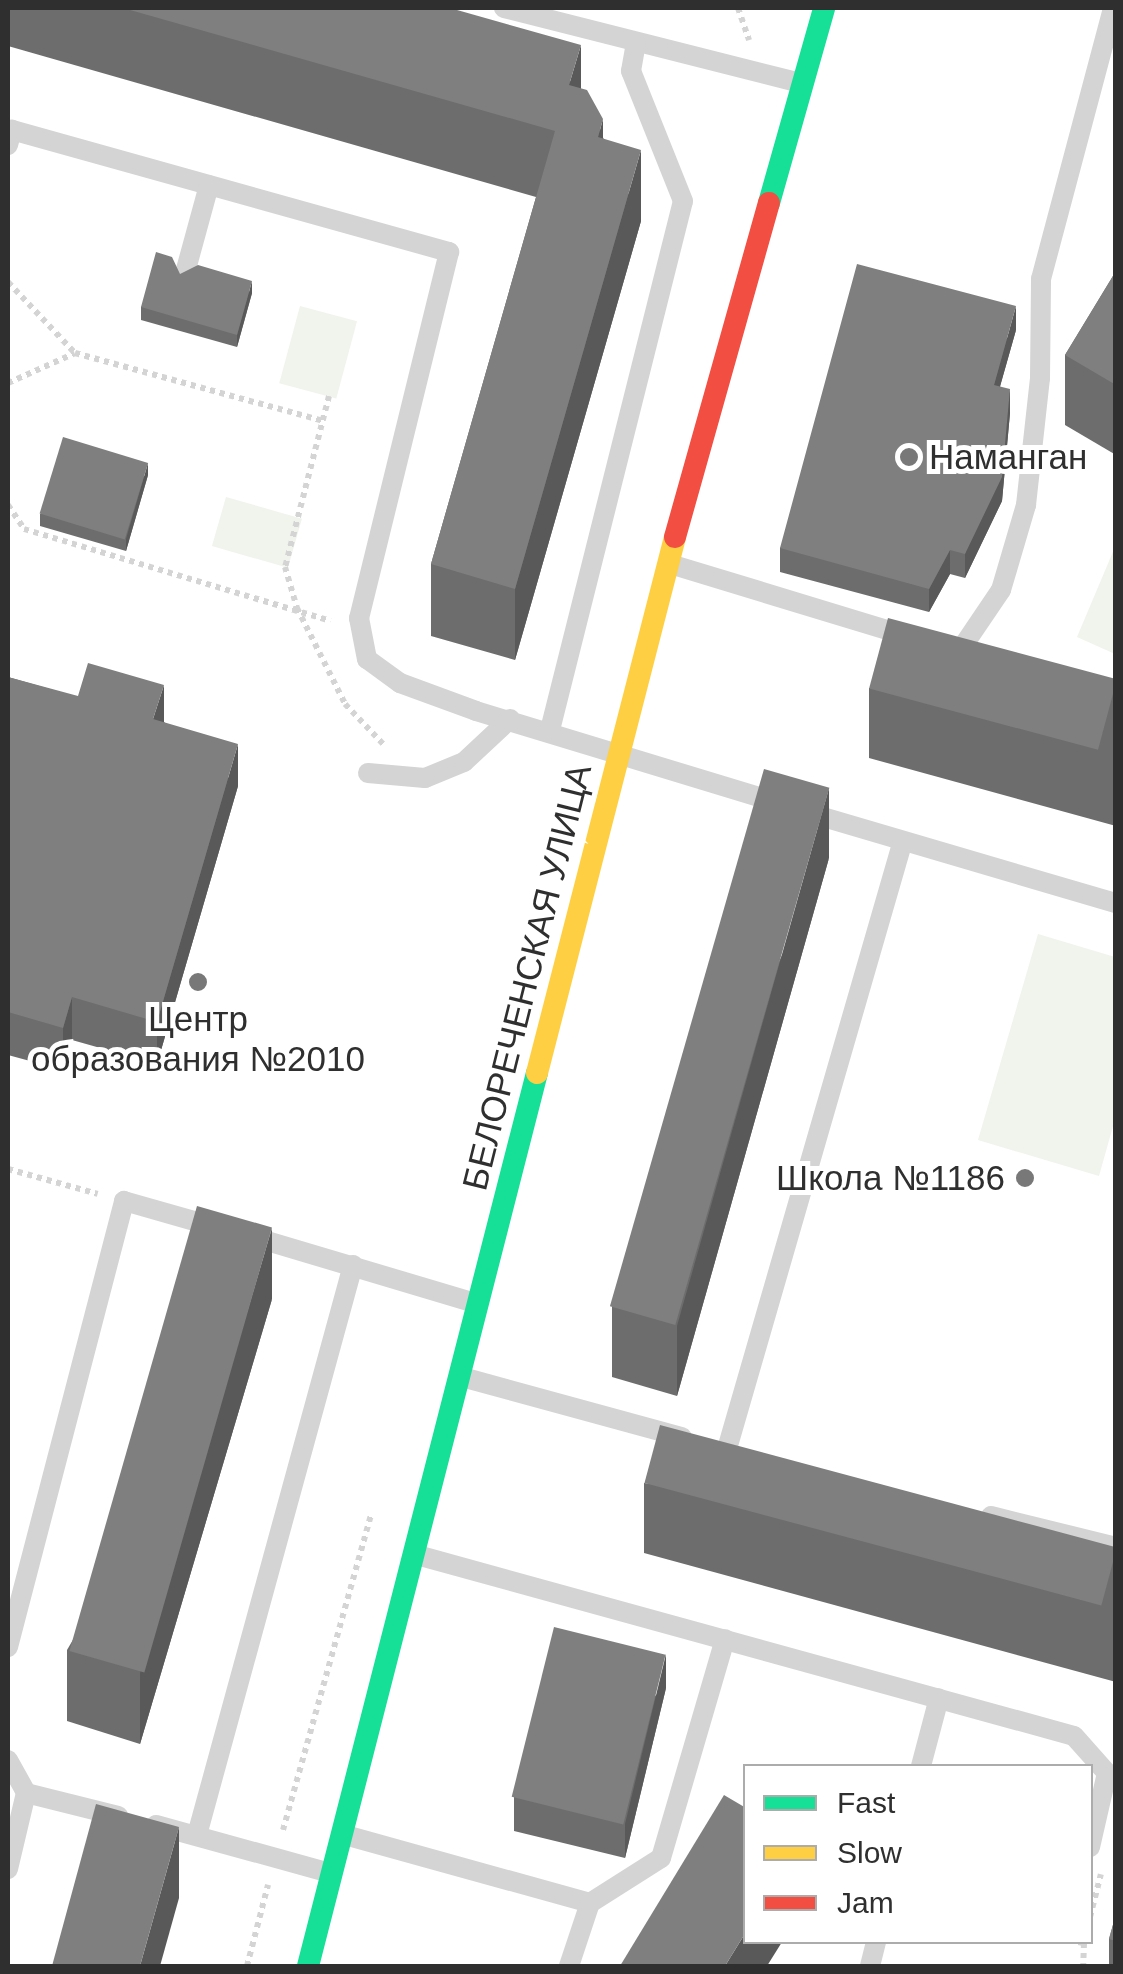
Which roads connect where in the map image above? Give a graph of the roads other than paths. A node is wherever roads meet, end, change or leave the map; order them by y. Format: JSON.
{"nodes":[{"id":1,"x":504,"y":8,"type":"edge"},
{"id":2,"x":824,"y":8,"type":"edge"},
{"id":3,"x":1113,"y":8,"type":"edge"},
{"id":4,"x":636,"y":43,"type":"junction"},
{"id":5,"x":803,"y":83,"type":"junction"},
{"id":6,"x":8,"y":145,"type":"edge"},
{"id":7,"x":210,"y":185,"type":"junction"},
{"id":8,"x":185,"y":273,"type":"edge"},
{"id":9,"x":668,"y":564,"type":"junction"},
{"id":10,"x":510,"y":719,"type":"junction"},
{"id":11,"x":550,"y":730,"type":"junction"},
{"id":12,"x":620,"y":754,"type":"junction"},
{"id":13,"x":368,"y":773,"type":"dead end"},
{"id":14,"x":902,"y":844,"type":"junction"},
{"id":15,"x":1116,"y":903,"type":"edge"},
{"id":16,"x":353,"y":1264,"type":"junction"},
{"id":17,"x":480,"y":1304,"type":"junction"},
{"id":18,"x":462,"y":1377,"type":"junction"},
{"id":19,"x":968,"y":1510,"type":"edge"},
{"id":20,"x":1116,"y":1547,"type":"edge"},
{"id":21,"x":417,"y":1555,"type":"junction"},
{"id":22,"x":725,"y":1639,"type":"junction"},
{"id":23,"x":8,"y":1647,"type":"edge"},
{"id":24,"x":939,"y":1698,"type":"junction"},
{"id":25,"x":8,"y":1760,"type":"edge"},
{"id":26,"x":922,"y":1764,"type":"edge"},
{"id":27,"x":26,"y":1793,"type":"junction"},
{"id":28,"x":197,"y":1835,"type":"junction"},
{"id":29,"x":345,"y":1835,"type":"junction"},
{"id":30,"x":1093,"y":1835,"type":"edge"},
{"id":31,"x":8,"y":1869,"type":"edge"},
{"id":32,"x":336,"y":1874,"type":"junction"},
{"id":33,"x":590,"y":1902,"type":"junction"},
{"id":34,"x":308,"y":1966,"type":"edge"},
{"id":35,"x":569,"y":1966,"type":"edge"}],
"edges":[{"from":1,"to":4,"type":"lane"},
{"from":2,"to":5,"type":"street","name":"БЕЛОРЕЧЕНСКАЯ УЛИЦА"},
{"from":3,"to":9,"type":"lane"},
{"from":4,"to":5,"type":"lane"},
{"from":4,"to":11,"type":"lane"},
{"from":5,"to":9,"type":"street","name":"БЕЛОРЕЧЕНСКАЯ УЛИЦА"},
{"from":6,"to":7,"type":"lane"},
{"from":7,"to":8,"type":"lane"},
{"from":7,"to":10,"type":"lane"},
{"from":9,"to":12,"type":"street","name":"БЕЛОРЕЧЕНСКАЯ УЛИЦА"},
{"from":10,"to":11,"type":"lane"},
{"from":10,"to":13,"type":"lane"},
{"from":11,"to":12,"type":"lane"},
{"from":12,"to":14,"type":"lane"},
{"from":12,"to":17,"type":"street","name":"БЕЛОРЕЧЕНСКАЯ УЛИЦА"},
{"from":14,"to":15,"type":"lane"},
{"from":14,"to":18,"type":"lane"},
{"from":16,"to":17,"type":"lane"},
{"from":16,"to":23,"type":"lane"},
{"from":16,"to":28,"type":"lane"},
{"from":17,"to":18,"type":"street","name":"БЕЛОРЕЧЕНСКАЯ УЛИЦА"},
{"from":18,"to":21,"type":"street","name":"БЕЛОРЕЧЕНСКАЯ УЛИЦА"},
{"from":19,"to":20,"type":"lane"},
{"from":21,"to":22,"type":"lane"},
{"from":21,"to":29,"type":"street","name":"БЕЛОРЕЧЕНСКАЯ УЛИЦА"},
{"from":22,"to":24,"type":"lane"},
{"from":22,"to":33,"type":"lane"},
{"from":24,"to":26,"type":"lane"},
{"from":24,"to":30,"type":"lane"},
{"from":25,"to":27,"type":"lane"},
{"from":27,"to":28,"type":"lane"},
{"from":27,"to":31,"type":"lane"},
{"from":28,"to":32,"type":"lane"},
{"from":29,"to":32,"type":"street","name":"БЕЛОРЕЧЕНСКАЯ УЛИЦА"},
{"from":29,"to":33,"type":"lane"},
{"from":32,"to":34,"type":"street","name":"БЕЛОРЕЧЕНСКАЯ УЛИЦА"},
{"from":33,"to":35,"type":"lane"}]}
